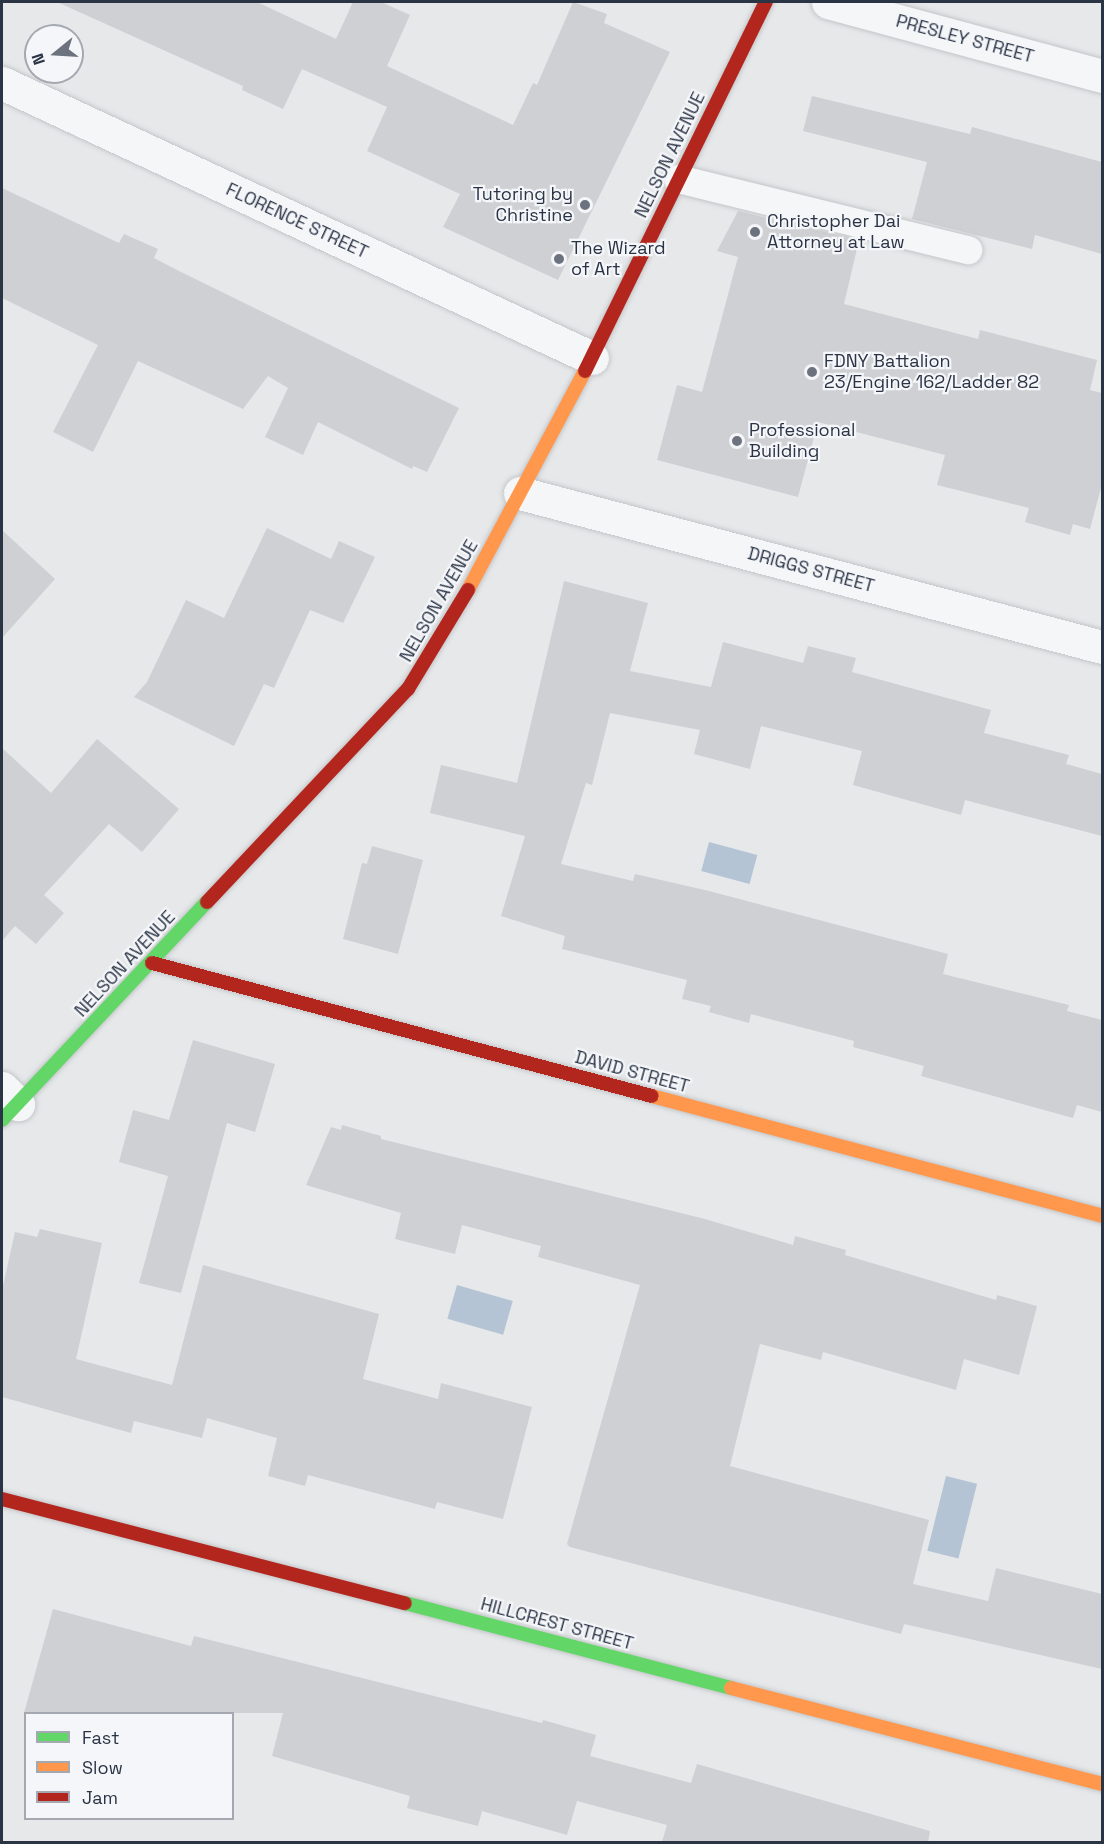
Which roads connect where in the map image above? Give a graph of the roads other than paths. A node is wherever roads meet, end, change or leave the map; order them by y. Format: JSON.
{"nodes":[{"id":1,"x":766,"y":2,"type":"edge"},
{"id":2,"x":828,"y":2,"type":"edge"},
{"id":3,"x":1102,"y":76,"type":"edge"},
{"id":4,"x":2,"y":83,"type":"edge"},
{"id":5,"x":678,"y":179,"type":"junction"},
{"id":6,"x":968,"y":250,"type":"dead end"},
{"id":7,"x":592,"y":358,"type":"junction"},
{"id":8,"x":520,"y":493,"type":"junction"},
{"id":9,"x":1102,"y":647,"type":"edge"},
{"id":10,"x":152,"y":963,"type":"junction"},
{"id":11,"x":7,"y":1104,"type":"edge"},
{"id":12,"x":1102,"y":1216,"type":"edge"},
{"id":13,"x":2,"y":1498,"type":"edge"},
{"id":14,"x":1102,"y":1784,"type":"edge"}],
"edges":[{"from":1,"to":5,"type":"street","name":"NELSON AVENUE"},
{"from":2,"to":3,"type":"street","name":"PRESLEY STREET"},
{"from":4,"to":7,"type":"street","name":"FLORENCE STREET"},
{"from":5,"to":6,"type":"lane"},
{"from":5,"to":7,"type":"street","name":"NELSON AVENUE"},
{"from":7,"to":8,"type":"street","name":"NELSON AVENUE"},
{"from":8,"to":9,"type":"street","name":"DRIGGS STREET"},
{"from":8,"to":10,"type":"street","name":"NELSON AVENUE"},
{"from":10,"to":11,"type":"street","name":"NELSON AVENUE"},
{"from":10,"to":12,"type":"street","name":"DAVID STREET"},
{"from":13,"to":14,"type":"street","name":"HILLCREST STREET"}]}
